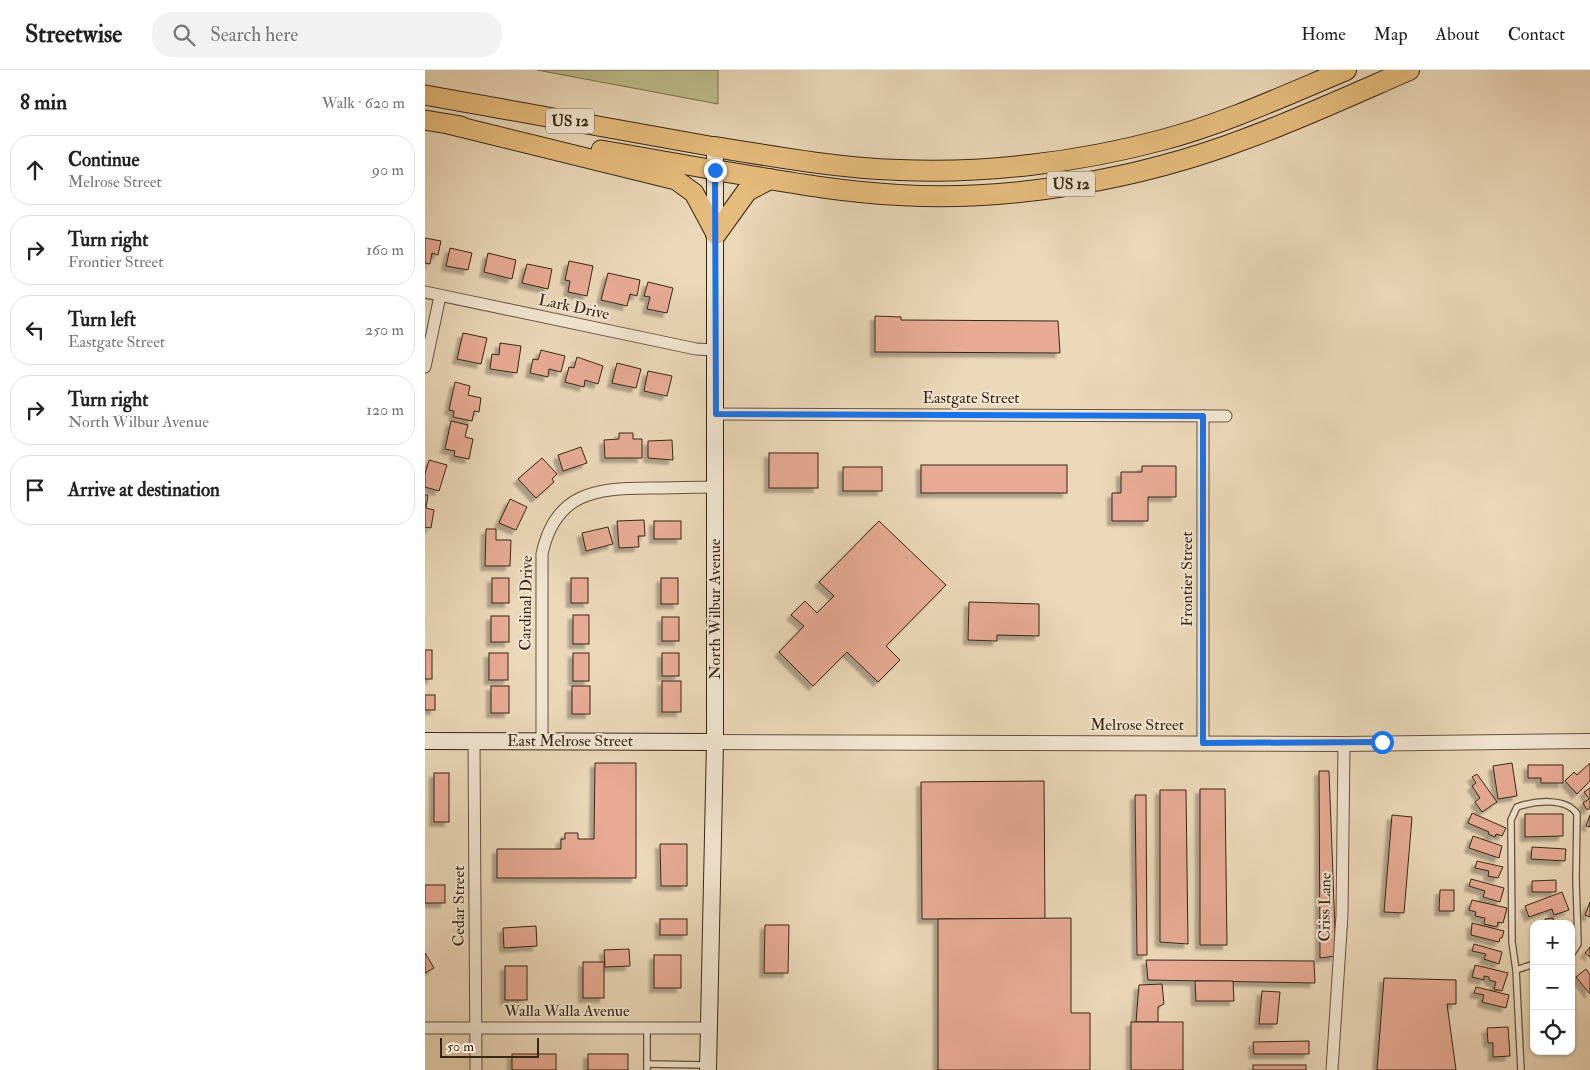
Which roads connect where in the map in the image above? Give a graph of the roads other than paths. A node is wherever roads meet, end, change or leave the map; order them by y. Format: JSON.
{"nodes":[{"id":1,"x":1346,"y":70,"type":"edge"},
{"id":2,"x":1409,"y":70,"type":"edge"},
{"id":3,"x":425,"y":95,"type":"edge"},
{"id":4,"x":425,"y":120,"type":"edge"},
{"id":5,"x":448,"y":124,"type":"junction"},
{"id":6,"x":715,"y":147,"type":"junction"},
{"id":7,"x":715,"y":170,"type":"junction"},
{"id":8,"x":770,"y":180,"type":"junction"},
{"id":9,"x":716,"y":234,"type":"junction"},
{"id":10,"x":425,"y":292,"type":"edge"},
{"id":11,"x":440,"y":296,"type":"junction"},
{"id":12,"x":716,"y":350,"type":"junction"},
{"id":13,"x":425,"y":367,"type":"edge"},
{"id":14,"x":716,"y":414,"type":"junction"},
{"id":15,"x":1203,"y":416,"type":"junction"},
{"id":16,"x":1226,"y":416,"type":"dead end"},
{"id":17,"x":715,"y":488,"type":"junction"},
{"id":18,"x":425,"y":741,"type":"edge"},
{"id":19,"x":474,"y":741,"type":"junction"},
{"id":20,"x":542,"y":741,"type":"junction"},
{"id":21,"x":1590,"y":741,"type":"edge"},
{"id":22,"x":715,"y":742,"type":"junction"},
{"id":23,"x":1203,"y":743,"type":"junction"},
{"id":24,"x":1344,"y":744,"type":"junction"},
{"id":25,"x":1575,"y":949,"type":"edge"},
{"id":26,"x":1531,"y":965,"type":"edge"},
{"id":27,"x":1516,"y":970,"type":"junction"},
{"id":28,"x":425,"y":1028,"type":"edge"},
{"id":29,"x":476,"y":1028,"type":"junction"},
{"id":30,"x":647,"y":1028,"type":"junction"},
{"id":31,"x":708,"y":1028,"type":"junction"},
{"id":32,"x":647,"y":1067,"type":"edge"},
{"id":33,"x":708,"y":1068,"type":"edge"},
{"id":34,"x":476,"y":1070,"type":"edge"},
{"id":35,"x":1332,"y":1070,"type":"edge"},
{"id":36,"x":1521,"y":1070,"type":"edge"}],
"edges":[{"from":1,"to":6,"type":"highway","number":"US 12"},
{"from":2,"to":8,"type":"highway","number":"US 12"},
{"from":3,"to":6,"type":"highway","number":"US 12"},
{"from":4,"to":5,"type":"highway","number":"US 12"},
{"from":5,"to":7,"type":"highway","number":"US 12"},
{"from":5,"to":9,"type":"highway"},
{"from":6,"to":7,"type":"main road","name":"North Wilbur Avenue"},
{"from":7,"to":8,"type":"highway","number":"US 12"},
{"from":7,"to":9,"type":"main road","name":"North Wilbur Avenue"},
{"from":8,"to":9,"type":"highway"},
{"from":9,"to":12,"type":"main road","name":"North Wilbur Avenue"},
{"from":10,"to":11,"type":"street","name":"Lark Drive"},
{"from":11,"to":12,"type":"street","name":"Lark Drive"},
{"from":11,"to":13,"type":"street"},
{"from":12,"to":14,"type":"main road","name":"North Wilbur Avenue"},
{"from":14,"to":15,"type":"street","name":"Eastgate Street"},
{"from":14,"to":17,"type":"main road","name":"North Wilbur Avenue"},
{"from":15,"to":16,"type":"street","name":"Eastgate Street"},
{"from":15,"to":23,"type":"street","name":"Frontier Street"},
{"from":17,"to":20,"type":"street","name":"Cardinal Drive"},
{"from":17,"to":22,"type":"main road","name":"North Wilbur Avenue"},
{"from":18,"to":19,"type":"main road","name":"East Melrose Street"},
{"from":19,"to":20,"type":"main road","name":"East Melrose Street"},
{"from":19,"to":29,"type":"street","name":"Cedar Street"},
{"from":20,"to":22,"type":"main road","name":"East Melrose Street"},
{"from":21,"to":24,"type":"street","name":"Melrose Street"},
{"from":22,"to":23,"type":"street","name":"Melrose Street"},
{"from":22,"to":31,"type":"main road","name":"North Wilbur Avenue"},
{"from":23,"to":24,"type":"street","name":"Melrose Street"},
{"from":24,"to":35,"type":"street","name":"Criss Lane"},
{"from":25,"to":27,"type":"lane"},
{"from":26,"to":27,"type":"lane"},
{"from":27,"to":36,"type":"lane"},
{"from":28,"to":29,"type":"street","name":"Walla Walla Avenue"},
{"from":29,"to":30,"type":"street","name":"Walla Walla Avenue"},
{"from":29,"to":34,"type":"street","name":"Cedar Street"},
{"from":30,"to":31,"type":"street","name":"Walla Walla Avenue"},
{"from":30,"to":32,"type":"lane"},
{"from":31,"to":33,"type":"main road","name":"North Wilbur Avenue"},
{"from":32,"to":33,"type":"lane"}]}
